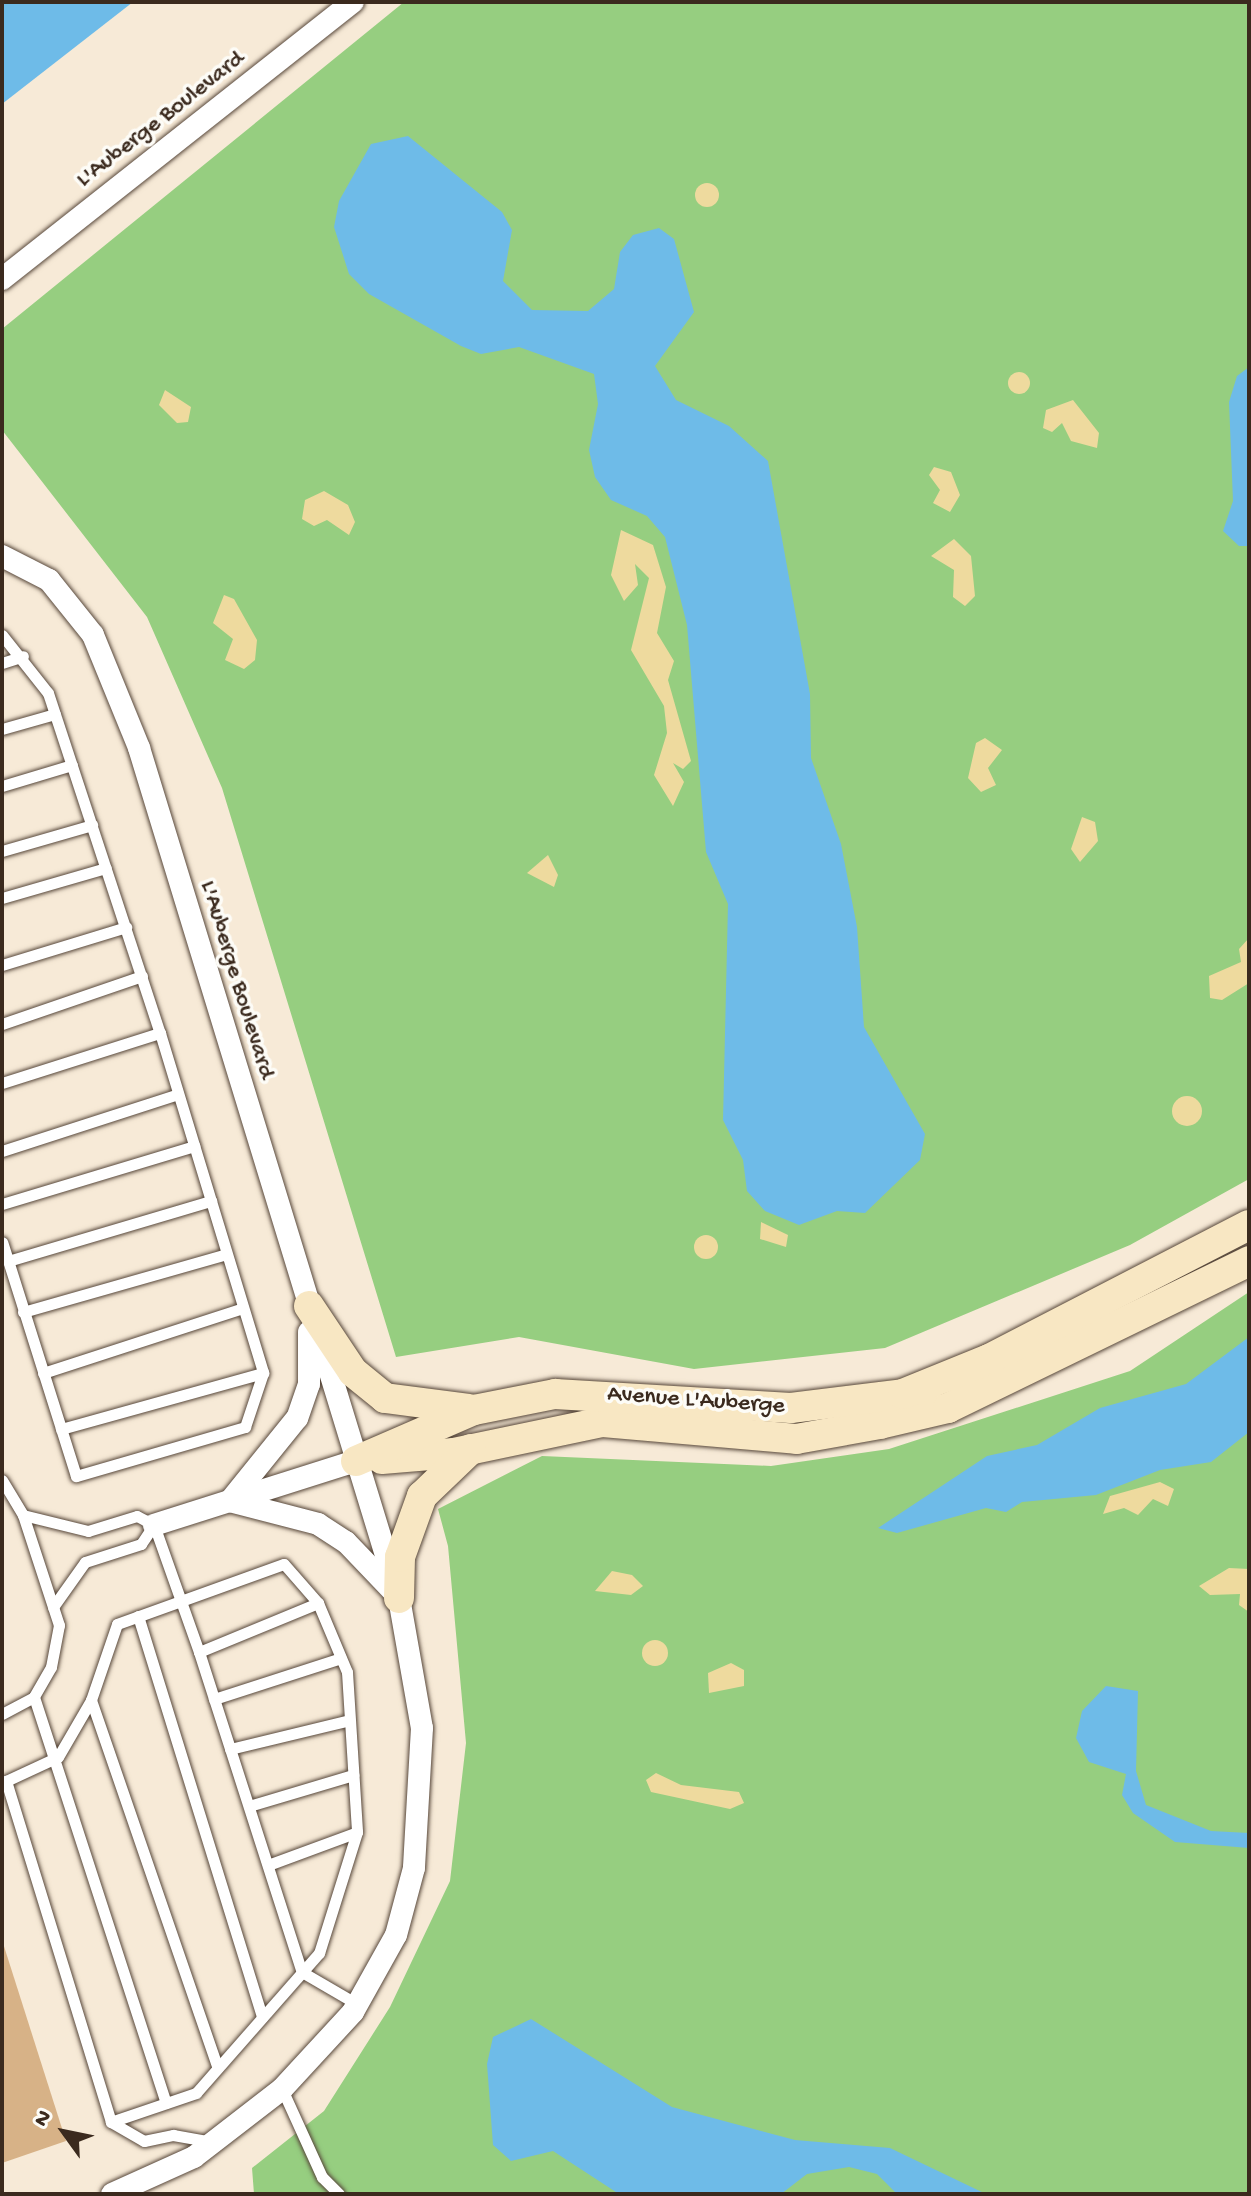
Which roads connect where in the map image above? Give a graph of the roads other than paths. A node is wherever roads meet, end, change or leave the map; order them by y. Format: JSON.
{"nodes":[{"id":1,"x":353,"y":2,"type":"edge"},
{"id":2,"x":2,"y":279,"type":"edge"},
{"id":3,"x":2,"y":548,"type":"edge"},
{"id":4,"x":2,"y":556,"type":"edge"},
{"id":5,"x":24,"y":567,"type":"junction"},
{"id":6,"x":2,"y":635,"type":"edge"},
{"id":7,"x":23,"y":656,"type":"junction"},
{"id":8,"x":2,"y":663,"type":"edge"},
{"id":9,"x":55,"y":714,"type":"junction"},
{"id":10,"x":2,"y":729,"type":"edge"},
{"id":11,"x":72,"y":765,"type":"junction"},
{"id":12,"x":2,"y":786,"type":"edge"},
{"id":13,"x":92,"y":825,"type":"junction"},
{"id":14,"x":2,"y":851,"type":"edge"},
{"id":15,"x":106,"y":868,"type":"junction"},
{"id":16,"x":2,"y":898,"type":"edge"},
{"id":17,"x":126,"y":927,"type":"junction"},
{"id":18,"x":2,"y":965,"type":"edge"},
{"id":19,"x":142,"y":976,"type":"junction"},
{"id":20,"x":2,"y":1024,"type":"edge"},
{"id":21,"x":160,"y":1033,"type":"junction"},
{"id":22,"x":2,"y":1083,"type":"edge"},
{"id":23,"x":178,"y":1094,"type":"junction"},
{"id":24,"x":194,"y":1146,"type":"junction"},
{"id":25,"x":2,"y":1151,"type":"edge"},
{"id":26,"x":211,"y":1201,"type":"junction"},
{"id":27,"x":2,"y":1204,"type":"edge"},
{"id":28,"x":1249,"y":1225,"type":"edge"},
{"id":29,"x":2,"y":1242,"type":"edge"},
{"id":30,"x":226,"y":1254,"type":"junction"},
{"id":31,"x":8,"y":1261,"type":"junction"},
{"id":32,"x":1249,"y":1261,"type":"edge"},
{"id":33,"x":309,"y":1306,"type":"junction"},
{"id":34,"x":243,"y":1308,"type":"junction"},
{"id":35,"x":23,"y":1312,"type":"junction"},
{"id":36,"x":43,"y":1373,"type":"junction"},
{"id":37,"x":263,"y":1373,"type":"junction"},
{"id":38,"x":474,"y":1410,"type":"junction"},
{"id":39,"x":61,"y":1429,"type":"junction"},
{"id":40,"x":471,"y":1448,"type":"junction"},
{"id":41,"x":356,"y":1461,"type":"junction"},
{"id":42,"x":2,"y":1480,"type":"edge"},
{"id":43,"x":230,"y":1501,"type":"junction"},
{"id":44,"x":23,"y":1515,"type":"junction"},
{"id":45,"x":154,"y":1525,"type":"junction"},
{"id":46,"x":399,"y":1598,"type":"junction"},
{"id":47,"x":181,"y":1601,"type":"junction"},
{"id":48,"x":318,"y":1603,"type":"junction"},
{"id":49,"x":53,"y":1607,"type":"junction"},
{"id":50,"x":138,"y":1616,"type":"junction"},
{"id":51,"x":199,"y":1652,"type":"junction"},
{"id":52,"x":341,"y":1658,"type":"junction"},
{"id":53,"x":34,"y":1697,"type":"junction"},
{"id":54,"x":214,"y":1699,"type":"junction"},
{"id":55,"x":91,"y":1700,"type":"junction"},
{"id":56,"x":2,"y":1714,"type":"edge"},
{"id":57,"x":350,"y":1720,"type":"junction"},
{"id":58,"x":230,"y":1749,"type":"junction"},
{"id":59,"x":58,"y":1757,"type":"junction"},
{"id":60,"x":353,"y":1775,"type":"junction"},
{"id":61,"x":249,"y":1806,"type":"junction"},
{"id":62,"x":357,"y":1832,"type":"junction"},
{"id":63,"x":268,"y":1865,"type":"junction"},
{"id":64,"x":302,"y":1972,"type":"junction"},
{"id":65,"x":357,"y":2004,"type":"junction"},
{"id":66,"x":262,"y":2017,"type":"junction"},
{"id":67,"x":218,"y":2068,"type":"junction"},
{"id":68,"x":282,"y":2089,"type":"junction"},
{"id":69,"x":166,"y":2103,"type":"junction"},
{"id":70,"x":111,"y":2122,"type":"junction"},
{"id":71,"x":214,"y":2142,"type":"junction"},
{"id":72,"x":112,"y":2194,"type":"edge"},
{"id":73,"x":339,"y":2194,"type":"edge"}],
"edges":[{"from":1,"to":2,"type":"street","name":"L'Auberge Boulevard"},
{"from":3,"to":5,"type":"street"},
{"from":4,"to":5,"type":"street","name":"L'Auberge Boulevard"},
{"from":5,"to":33,"type":"street","name":"L'Auberge Boulevard"},
{"from":6,"to":7,"type":"lane"},
{"from":7,"to":8,"type":"lane"},
{"from":7,"to":9,"type":"lane"},
{"from":9,"to":10,"type":"lane"},
{"from":9,"to":11,"type":"lane"},
{"from":11,"to":12,"type":"lane"},
{"from":11,"to":13,"type":"lane"},
{"from":13,"to":14,"type":"lane"},
{"from":13,"to":15,"type":"lane"},
{"from":15,"to":16,"type":"lane"},
{"from":15,"to":17,"type":"lane"},
{"from":17,"to":18,"type":"lane"},
{"from":17,"to":19,"type":"lane"},
{"from":19,"to":20,"type":"lane"},
{"from":19,"to":21,"type":"lane"},
{"from":21,"to":22,"type":"lane"},
{"from":21,"to":23,"type":"lane"},
{"from":23,"to":24,"type":"lane"},
{"from":23,"to":25,"type":"lane"},
{"from":24,"to":26,"type":"lane"},
{"from":24,"to":27,"type":"lane"},
{"from":26,"to":30,"type":"lane"},
{"from":26,"to":31,"type":"lane"},
{"from":28,"to":38,"type":"street","name":"Avenue L'Auberge"},
{"from":29,"to":31,"type":"lane"},
{"from":30,"to":34,"type":"lane"},
{"from":30,"to":35,"type":"lane"},
{"from":31,"to":35,"type":"lane"},
{"from":32,"to":40,"type":"street","name":"Avenue L'Auberge"},
{"from":33,"to":38,"type":"street"},
{"from":33,"to":41,"type":"street","name":"L'Auberge Boulevard"},
{"from":33,"to":43,"type":"street"},
{"from":34,"to":36,"type":"lane"},
{"from":34,"to":37,"type":"lane"},
{"from":35,"to":36,"type":"lane"},
{"from":36,"to":39,"type":"lane"},
{"from":37,"to":39,"type":"lane"},
{"from":37,"to":39,"type":"lane"},
{"from":38,"to":41,"type":"street","name":"Avenue L'Auberge"},
{"from":40,"to":41,"type":"street","name":"Avenue L'Auberge"},
{"from":40,"to":46,"type":"street"},
{"from":41,"to":43,"type":"street","name":"Avenue L'Auberge"},
{"from":41,"to":46,"type":"street","name":"L'Auberge Boulevard"},
{"from":42,"to":44,"type":"lane"},
{"from":43,"to":45,"type":"street","name":"Avenue L'Auberge"},
{"from":43,"to":46,"type":"street"},
{"from":44,"to":45,"type":"lane"},
{"from":44,"to":49,"type":"lane"},
{"from":45,"to":47,"type":"lane"},
{"from":45,"to":49,"type":"lane"},
{"from":46,"to":65,"type":"street","name":"L'Auberge Boulevard"},
{"from":47,"to":48,"type":"lane"},
{"from":47,"to":50,"type":"lane"},
{"from":47,"to":51,"type":"lane"},
{"from":48,"to":51,"type":"lane"},
{"from":48,"to":52,"type":"lane"},
{"from":49,"to":53,"type":"lane"},
{"from":50,"to":55,"type":"lane"},
{"from":50,"to":66,"type":"lane"},
{"from":51,"to":54,"type":"lane"},
{"from":52,"to":54,"type":"lane"},
{"from":52,"to":57,"type":"lane"},
{"from":53,"to":56,"type":"lane"},
{"from":53,"to":59,"type":"lane"},
{"from":54,"to":58,"type":"lane"},
{"from":55,"to":59,"type":"lane"},
{"from":55,"to":67,"type":"lane"},
{"from":57,"to":58,"type":"lane"},
{"from":57,"to":60,"type":"lane"},
{"from":58,"to":61,"type":"lane"},
{"from":59,"to":69,"type":"lane"},
{"from":59,"to":70,"type":"lane"},
{"from":60,"to":61,"type":"lane"},
{"from":60,"to":62,"type":"lane"},
{"from":61,"to":63,"type":"lane"},
{"from":62,"to":63,"type":"lane"},
{"from":62,"to":64,"type":"lane"},
{"from":63,"to":64,"type":"lane"},
{"from":64,"to":65,"type":"lane"},
{"from":64,"to":66,"type":"lane"},
{"from":65,"to":68,"type":"street","name":"L'Auberge Boulevard"},
{"from":66,"to":67,"type":"lane"},
{"from":67,"to":69,"type":"lane"},
{"from":68,"to":71,"type":"street","name":"L'Auberge Boulevard"},
{"from":68,"to":73,"type":"lane"},
{"from":69,"to":70,"type":"lane"},
{"from":70,"to":71,"type":"lane"},
{"from":71,"to":72,"type":"street","name":"L'Auberge Boulevard"}]}
